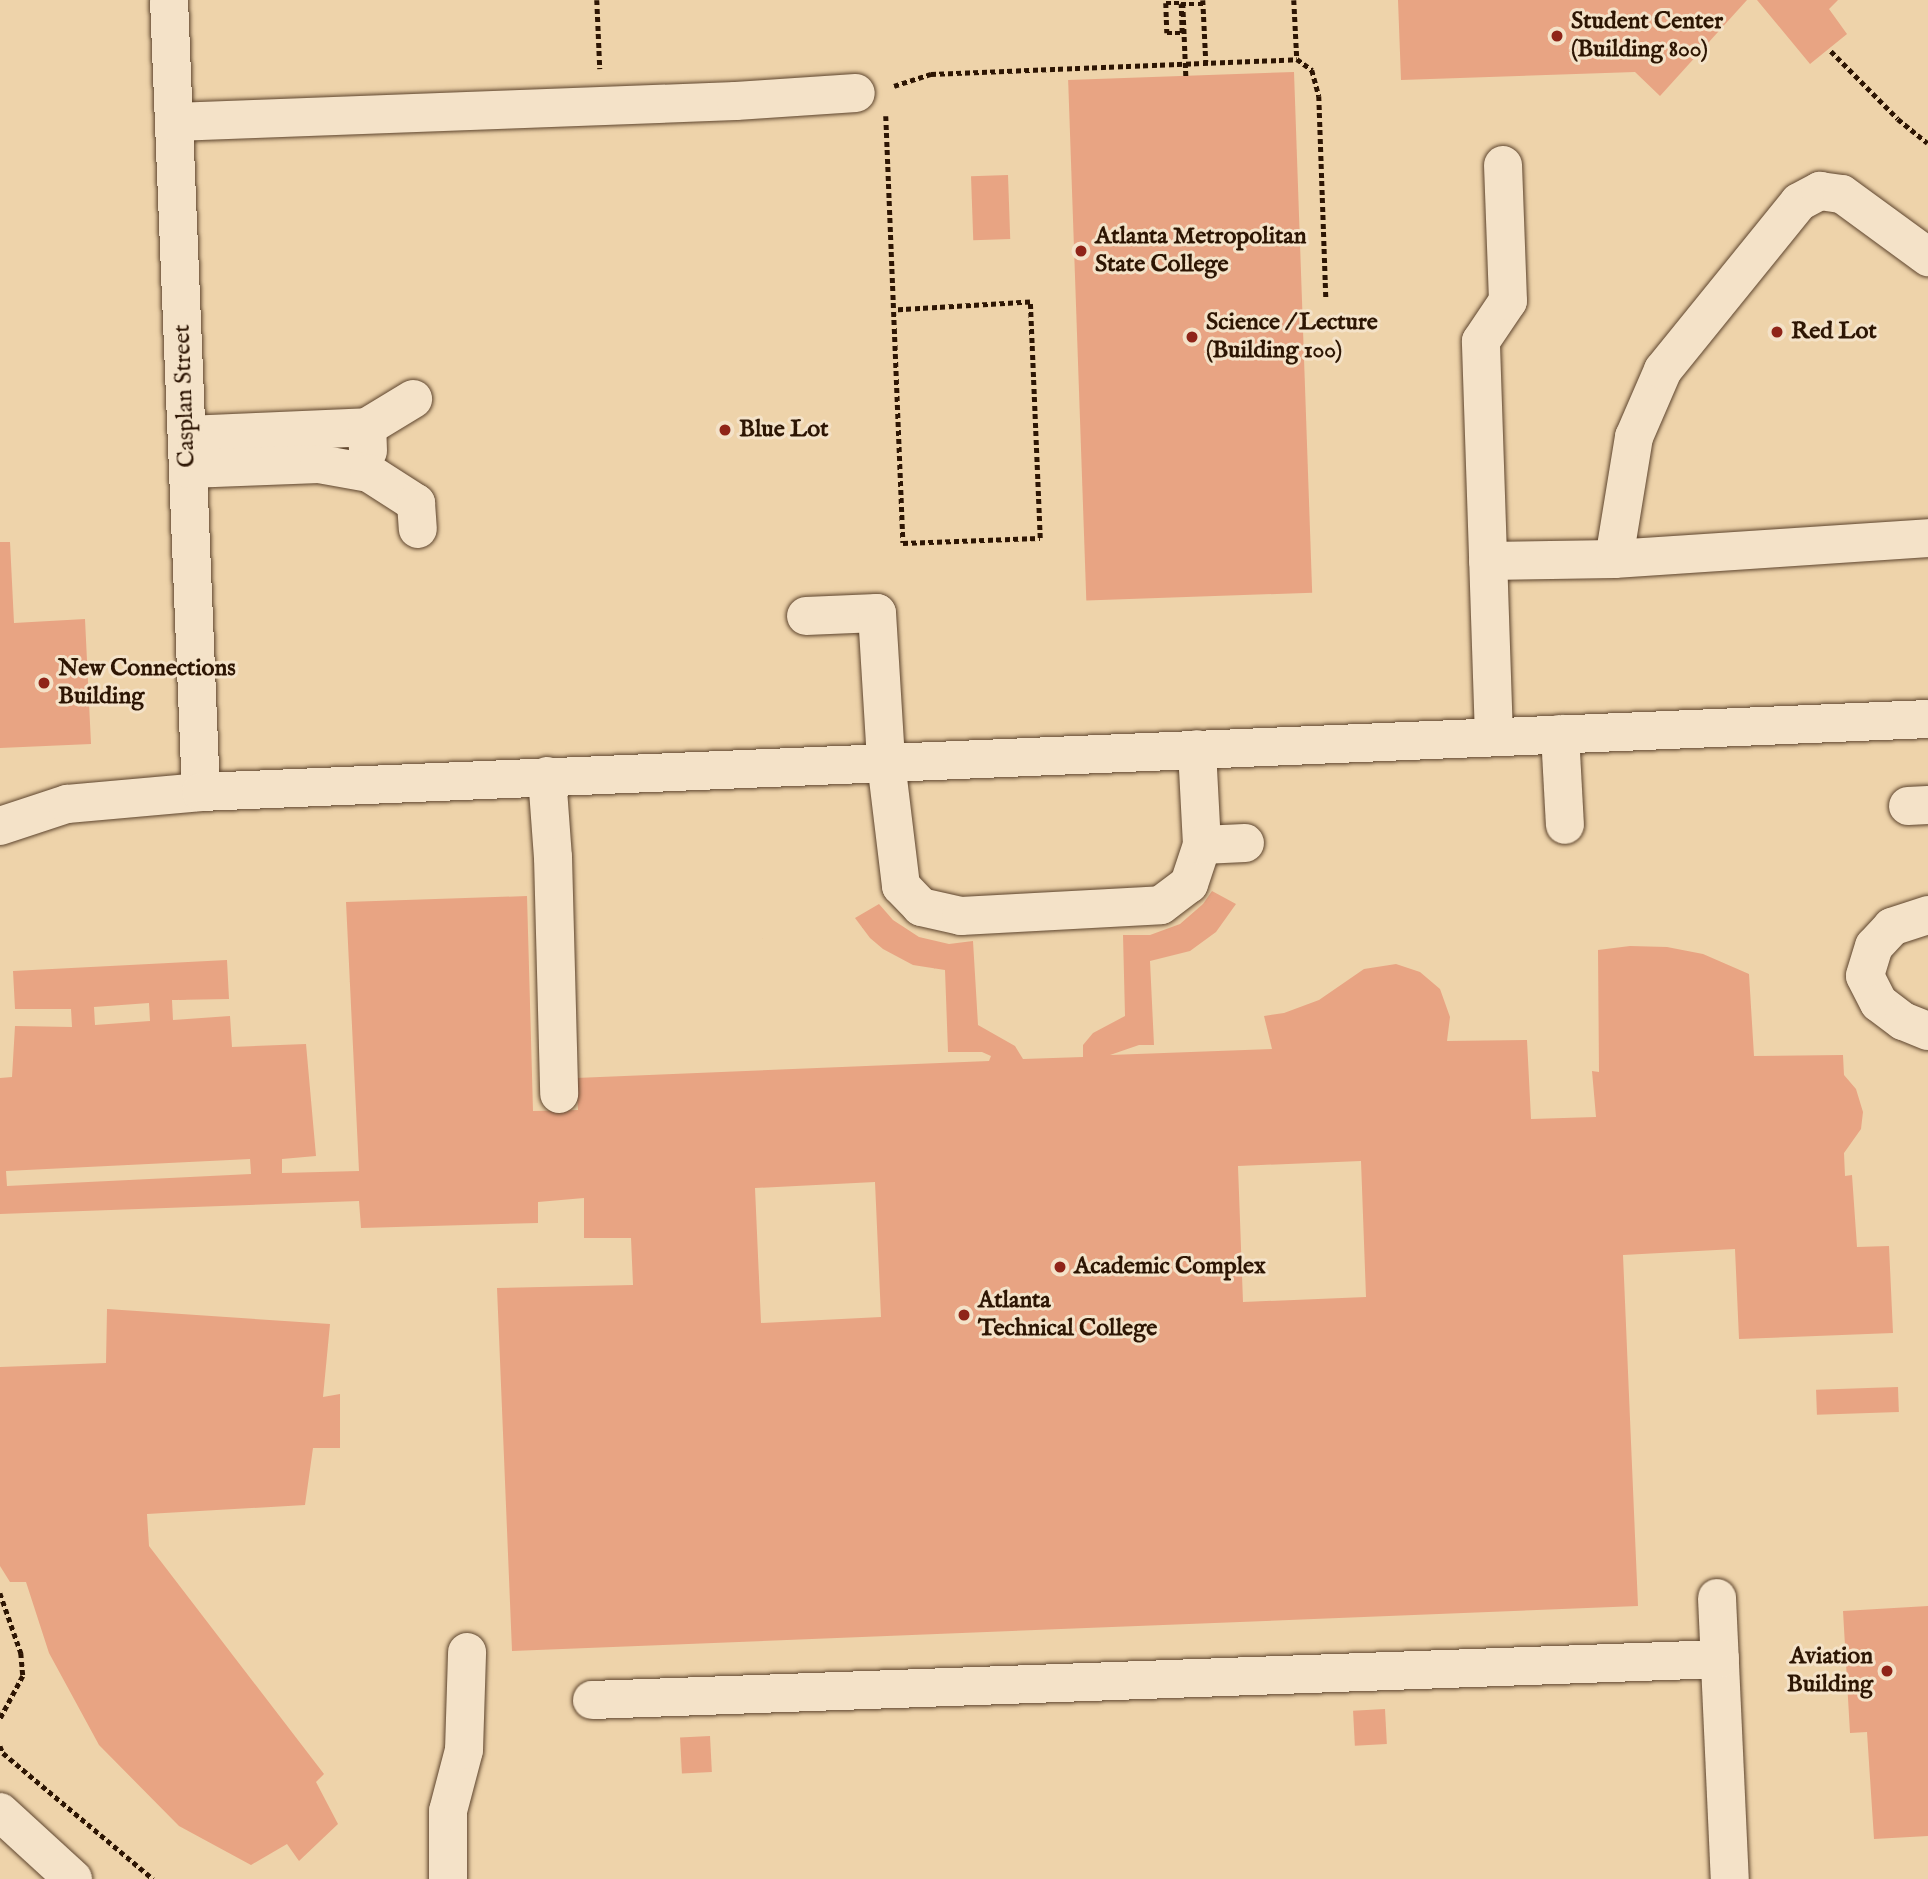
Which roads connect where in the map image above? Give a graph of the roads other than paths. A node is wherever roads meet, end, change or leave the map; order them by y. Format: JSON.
{"nodes":[{"id":1,"x":169,"y":0,"type":"edge"},
{"id":2,"x":876,"y":95,"type":"road end"},
{"id":3,"x":174,"y":122,"type":"junction"},
{"id":4,"x":1503,"y":165,"type":"dead end"},
{"id":5,"x":1928,"y":257,"type":"edge"},
{"id":6,"x":413,"y":399,"type":"dead end"},
{"id":7,"x":367,"y":427,"type":"junction"},
{"id":8,"x":188,"y":452,"type":"junction"},
{"id":9,"x":369,"y":473,"type":"junction"},
{"id":10,"x":418,"y":530,"type":"dead end"},
{"id":11,"x":1928,"y":538,"type":"edge"},
{"id":12,"x":1614,"y":559,"type":"junction"},
{"id":13,"x":1488,"y":561,"type":"junction"},
{"id":14,"x":806,"y":616,"type":"dead end"},
{"id":15,"x":1928,"y":719,"type":"edge"},
{"id":16,"x":1560,"y":734,"type":"junction"},
{"id":17,"x":1494,"y":737,"type":"junction"},
{"id":18,"x":1197,"y":749,"type":"junction"},
{"id":19,"x":886,"y":762,"type":"junction"},
{"id":20,"x":547,"y":776,"type":"junction"},
{"id":21,"x":201,"y":792,"type":"junction"},
{"id":22,"x":1565,"y":825,"type":"dead end"},
{"id":23,"x":0,"y":826,"type":"edge"},
{"id":24,"x":1245,"y":843,"type":"dead end"},
{"id":25,"x":1202,"y":845,"type":"junction"},
{"id":26,"x":1928,"y":915,"type":"edge"},
{"id":27,"x":1928,"y":1031,"type":"edge"},
{"id":28,"x":559,"y":1094,"type":"dead end"},
{"id":29,"x":1717,"y":1598,"type":"dead end"},
{"id":30,"x":467,"y":1652,"type":"dead end"},
{"id":31,"x":1720,"y":1659,"type":"junction"},
{"id":32,"x":592,"y":1700,"type":"dead end"},
{"id":33,"x":0,"y":1812,"type":"edge"},
{"id":34,"x":73,"y":1879,"type":"edge"},
{"id":35,"x":448,"y":1879,"type":"edge"},
{"id":36,"x":1730,"y":1879,"type":"edge"}],
"edges":[{"from":1,"to":3,"type":"street","name":"Casplan Street"},
{"from":2,"to":3,"type":"street"},
{"from":3,"to":8,"type":"street","name":"Casplan Street"},
{"from":4,"to":13,"type":"street"},
{"from":5,"to":12,"type":"street"},
{"from":6,"to":7,"type":"street"},
{"from":7,"to":8,"type":"street"},
{"from":7,"to":9,"type":"street"},
{"from":8,"to":9,"type":"street"},
{"from":8,"to":21,"type":"street","name":"Casplan Street"},
{"from":9,"to":10,"type":"street"},
{"from":11,"to":12,"type":"street"},
{"from":12,"to":13,"type":"street"},
{"from":13,"to":17,"type":"street"},
{"from":14,"to":19,"type":"street"},
{"from":15,"to":16,"type":"street"},
{"from":16,"to":17,"type":"street"},
{"from":16,"to":22,"type":"street"},
{"from":17,"to":18,"type":"street"},
{"from":18,"to":19,"type":"street"},
{"from":18,"to":25,"type":"street"},
{"from":19,"to":20,"type":"street"},
{"from":19,"to":25,"type":"street"},
{"from":20,"to":21,"type":"street"},
{"from":20,"to":28,"type":"street"},
{"from":21,"to":23,"type":"street"},
{"from":24,"to":25,"type":"street"},
{"from":26,"to":27,"type":"street"},
{"from":29,"to":31,"type":"street"},
{"from":30,"to":35,"type":"street"},
{"from":31,"to":32,"type":"street"},
{"from":31,"to":36,"type":"street"},
{"from":33,"to":34,"type":"street"}]}
